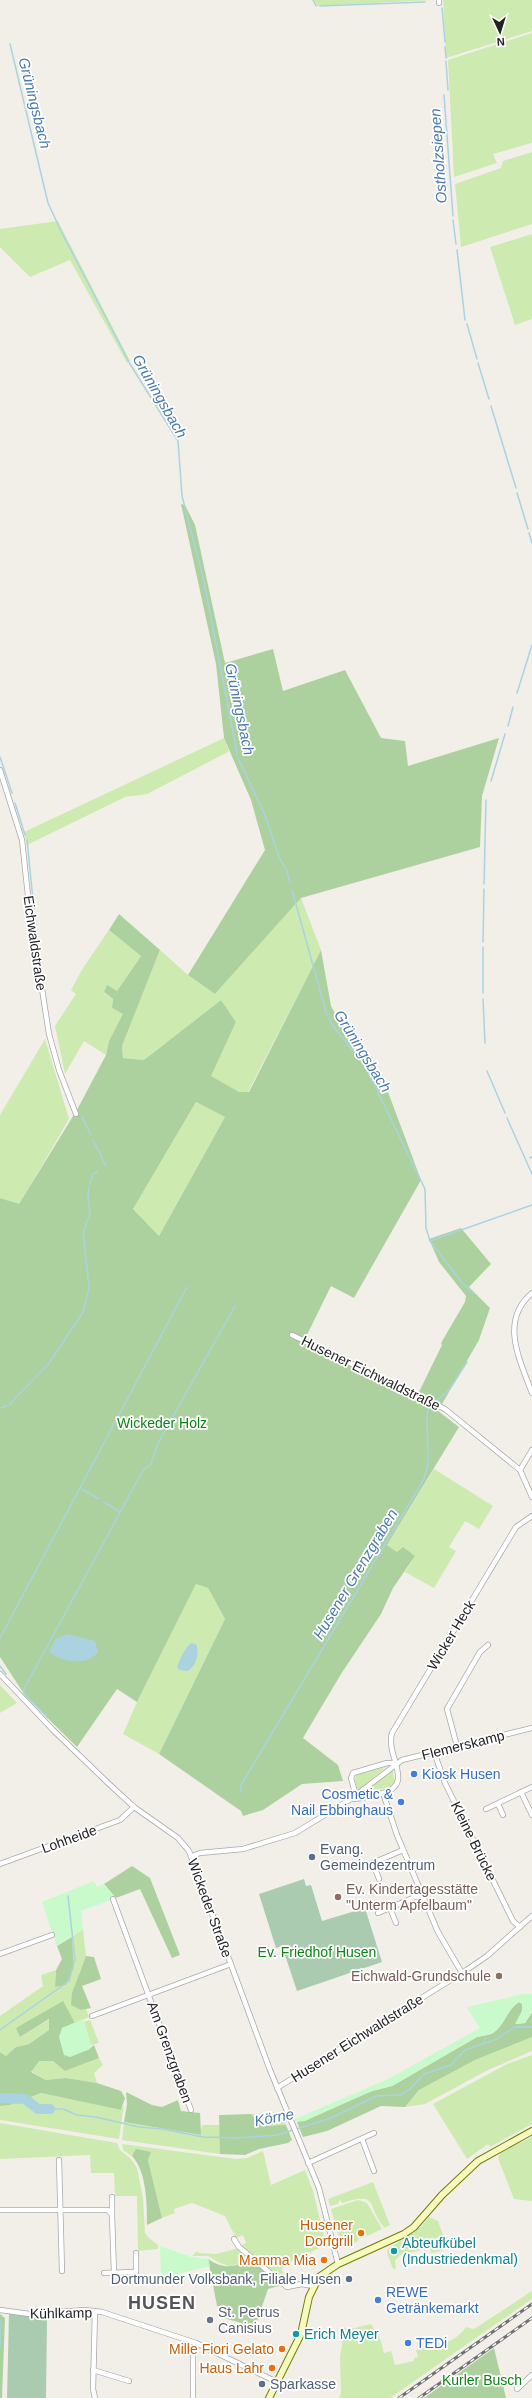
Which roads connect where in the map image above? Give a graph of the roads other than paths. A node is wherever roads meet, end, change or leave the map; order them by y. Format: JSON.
{"nodes":[{"id":1,"x":0,"y":770,"type":"edge"},
{"id":2,"x":76,"y":1114,"type":"dead end"},
{"id":3,"x":532,"y":1294,"type":"edge"},
{"id":4,"x":292,"y":1335,"type":"dead end"},
{"id":5,"x":530,"y":1383,"type":"edge"},
{"id":6,"x":532,"y":1393,"type":"edge"},
{"id":7,"x":532,"y":1450,"type":"edge"},
{"id":8,"x":520,"y":1470,"type":"junction"},
{"id":9,"x":532,"y":1497,"type":"edge"},
{"id":10,"x":532,"y":1516,"type":"edge"},
{"id":11,"x":488,"y":1645,"type":"dead end"},
{"id":12,"x":0,"y":1674,"type":"edge"},
{"id":13,"x":532,"y":1728,"type":"edge"},
{"id":14,"x":457,"y":1746,"type":"junction"},
{"id":15,"x":434,"y":1752,"type":"junction"},
{"id":16,"x":395,"y":1763,"type":"junction"},
{"id":17,"x":532,"y":1786,"type":"edge"},
{"id":18,"x":521,"y":1792,"type":"junction"},
{"id":19,"x":383,"y":1793,"type":"junction"},
{"id":20,"x":354,"y":1798,"type":"junction"},
{"id":21,"x":498,"y":1804,"type":"junction"},
{"id":22,"x":134,"y":1807,"type":"junction"},
{"id":23,"x":486,"y":1810,"type":"dead end"},
{"id":24,"x":503,"y":1815,"type":"dead end"},
{"id":25,"x":532,"y":1815,"type":"edge"},
{"id":26,"x":403,"y":1850,"type":"junction"},
{"id":27,"x":192,"y":1856,"type":"junction"},
{"id":28,"x":373,"y":1863,"type":"junction"},
{"id":29,"x":0,"y":1864,"type":"edge"},
{"id":30,"x":361,"y":1868,"type":"dead end"},
{"id":31,"x":379,"y":1879,"type":"dead end"},
{"id":32,"x":422,"y":1894,"type":"junction"},
{"id":33,"x":113,"y":1899,"type":"dead end"},
{"id":34,"x":390,"y":1908,"type":"junction"},
{"id":35,"x":378,"y":1913,"type":"dead end"},
{"id":36,"x":532,"y":1916,"type":"edge"},
{"id":37,"x":396,"y":1923,"type":"dead end"},
{"id":38,"x":520,"y":1927,"type":"junction"},
{"id":39,"x":52,"y":1935,"type":"dead end"},
{"id":40,"x":0,"y":1954,"type":"edge"},
{"id":41,"x":231,"y":1964,"type":"junction"},
{"id":42,"x":462,"y":1973,"type":"junction"},
{"id":43,"x":148,"y":1995,"type":"junction"},
{"id":44,"x":92,"y":2016,"type":"dead end"},
{"id":45,"x":277,"y":2088,"type":"junction"},
{"id":46,"x":191,"y":2110,"type":"dead end"},
{"id":47,"x":532,"y":2131,"type":"edge"},
{"id":48,"x":374,"y":2133,"type":"dead end"},
{"id":49,"x":362,"y":2139,"type":"junction"},
{"id":50,"x":59,"y":2160,"type":"dead end"},
{"id":51,"x":308,"y":2163,"type":"junction"},
{"id":52,"x":374,"y":2171,"type":"dead end"},
{"id":53,"x":112,"y":2197,"type":"dead end"},
{"id":54,"x":0,"y":2210,"type":"edge"},
{"id":55,"x":61,"y":2210,"type":"junction"},
{"id":56,"x":112,"y":2215,"type":"junction"},
{"id":57,"x":234,"y":2239,"type":"dead end"},
{"id":58,"x":136,"y":2253,"type":"dead end"},
{"id":59,"x":338,"y":2264,"type":"junction"},
{"id":60,"x":62,"y":2271,"type":"dead end"},
{"id":61,"x":104,"y":2273,"type":"dead end"},
{"id":62,"x":114,"y":2273,"type":"junction"},
{"id":63,"x":313,"y":2286,"type":"junction"},
{"id":64,"x":0,"y":2310,"type":"edge"},
{"id":65,"x":95,"y":2311,"type":"junction"},
{"id":66,"x":196,"y":2343,"type":"junction"},
{"id":67,"x":93,"y":2370,"type":"junction"},
{"id":68,"x":532,"y":2375,"type":"edge"},
{"id":69,"x":129,"y":2381,"type":"dead end"},
{"id":70,"x":277,"y":2382,"type":"junction"},
{"id":71,"x":517,"y":2389,"type":"dead end"},
{"id":72,"x":95,"y":2398,"type":"edge"},
{"id":73,"x":193,"y":2398,"type":"edge"},
{"id":74,"x":269,"y":2398,"type":"edge"}],
"edges":[{"from":1,"to":2,"type":"street","name":"Eichwaldstraße"},
{"from":3,"to":5,"type":"street"},
{"from":4,"to":8,"type":"street","name":"Husener Eichwaldstraße"},
{"from":5,"to":6,"type":"street"},
{"from":7,"to":8,"type":"street"},
{"from":8,"to":9,"type":"street","name":"Husener Eichwaldstraße"},
{"from":10,"to":16,"type":"street","name":"Wicker Heck"},
{"from":11,"to":14,"type":"street"},
{"from":12,"to":22,"type":"street","name":"Wickeder Straße"},
{"from":13,"to":14,"type":"street","name":"Flemerskamp"},
{"from":14,"to":15,"type":"street","name":"Flemerskamp"},
{"from":15,"to":16,"type":"street","name":"Flemerskamp"},
{"from":15,"to":38,"type":"street","name":"Kleine Brücke"},
{"from":16,"to":19,"type":"street","name":"Flemerskamp"},
{"from":16,"to":20,"type":"street","name":"Flemerskamp"},
{"from":16,"to":20,"type":"street","name":"Flemerskamp"},
{"from":17,"to":18,"type":"street"},
{"from":18,"to":21,"type":"street"},
{"from":18,"to":25,"type":"street"},
{"from":19,"to":20,"type":"street","name":"Flemerskamp"},
{"from":19,"to":26,"type":"street"},
{"from":20,"to":27,"type":"street","name":"Flemerskamp"},
{"from":21,"to":23,"type":"street"},
{"from":21,"to":24,"type":"street"},
{"from":22,"to":27,"type":"street","name":"Wickeder Straße"},
{"from":22,"to":29,"type":"street","name":"Lohheide"},
{"from":26,"to":28,"type":"street"},
{"from":26,"to":32,"type":"street"},
{"from":27,"to":41,"type":"street","name":"Wickeder Straße"},
{"from":28,"to":30,"type":"street"},
{"from":28,"to":31,"type":"street"},
{"from":32,"to":34,"type":"street"},
{"from":32,"to":42,"type":"street"},
{"from":33,"to":43,"type":"street","name":"Am Grenzgraben"},
{"from":34,"to":35,"type":"street"},
{"from":34,"to":37,"type":"street"},
{"from":36,"to":38,"type":"street","name":"Husener Eichwaldstraße"},
{"from":38,"to":42,"type":"street","name":"Husener Eichwaldstraße"},
{"from":39,"to":40,"type":"street"},
{"from":41,"to":43,"type":"street","name":"Am Grenzgraben"},
{"from":41,"to":45,"type":"street","name":"Wickeder Straße"},
{"from":42,"to":45,"type":"street","name":"Husener Eichwaldstraße"},
{"from":43,"to":44,"type":"street","name":"Am Grenzgraben"},
{"from":43,"to":46,"type":"street","name":"Am Grenzgraben"},
{"from":45,"to":51,"type":"street","name":"Wickeder Straße"},
{"from":47,"to":59,"type":"street"},
{"from":48,"to":49,"type":"street"},
{"from":49,"to":51,"type":"street"},
{"from":49,"to":52,"type":"street"},
{"from":50,"to":55,"type":"street"},
{"from":51,"to":59,"type":"street","name":"Wickeder Straße"},
{"from":53,"to":56,"type":"street"},
{"from":54,"to":55,"type":"street"},
{"from":55,"to":56,"type":"street"},
{"from":55,"to":60,"type":"street"},
{"from":56,"to":62,"type":"street"},
{"from":57,"to":63,"type":"street"},
{"from":58,"to":62,"type":"street"},
{"from":59,"to":63,"type":"street"},
{"from":61,"to":62,"type":"street"},
{"from":63,"to":70,"type":"street"},
{"from":64,"to":65,"type":"street","name":"Kühlkamp"},
{"from":65,"to":66,"type":"street","name":"Kühlkamp"},
{"from":65,"to":67,"type":"street"},
{"from":66,"to":70,"type":"street","name":"Kühlkamp"},
{"from":66,"to":73,"type":"street"},
{"from":67,"to":69,"type":"street"},
{"from":67,"to":72,"type":"street"},
{"from":68,"to":71,"type":"street"},
{"from":70,"to":74,"type":"street"}]}
